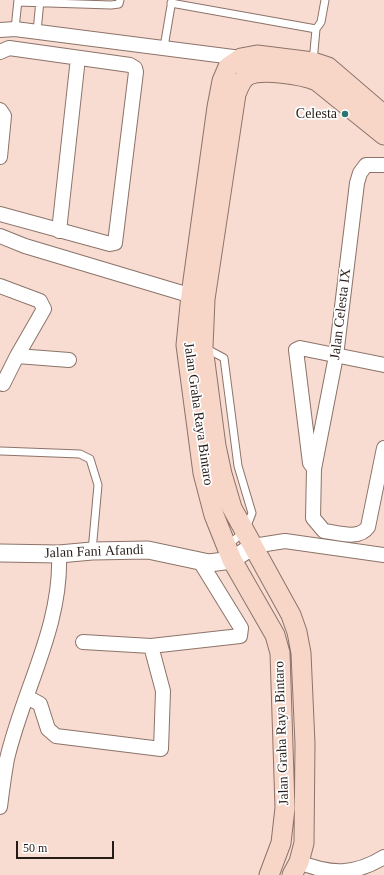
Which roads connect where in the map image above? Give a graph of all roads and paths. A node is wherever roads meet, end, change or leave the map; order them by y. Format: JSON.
{"nodes":[{"id":1,"x":120,"y":0,"type":"edge"},
{"id":2,"x":325,"y":0,"type":"edge"},
{"id":3,"x":18,"y":1,"type":"edge"},
{"id":4,"x":40,"y":1,"type":"edge"},
{"id":5,"x":171,"y":1,"type":"edge"},
{"id":6,"x":15,"y":29,"type":"junction"},
{"id":7,"x":316,"y":29,"type":"junction"},
{"id":8,"x":0,"y":30,"type":"edge"},
{"id":9,"x":37,"y":32,"type":"junction"},
{"id":10,"x":164,"y":47,"type":"junction"},
{"id":11,"x":0,"y":52,"type":"edge"},
{"id":12,"x":78,"y":58,"type":"junction"},
{"id":13,"x":241,"y":58,"type":"junction"},
{"id":14,"x":313,"y":62,"type":"junction"},
{"id":15,"x":258,"y":72,"type":"junction"},
{"id":16,"x":0,"y":110,"type":"edge"},
{"id":17,"x":384,"y":115,"type":"edge"},
{"id":18,"x":2,"y":125,"type":"edge"},
{"id":19,"x":383,"y":131,"type":"edge"},
{"id":20,"x":0,"y":157,"type":"edge"},
{"id":21,"x":378,"y":165,"type":"edge"},
{"id":22,"x":0,"y":214,"type":"edge"},
{"id":23,"x":58,"y":231,"type":"junction"},
{"id":24,"x":0,"y":236,"type":"edge"},
{"id":25,"x":25,"y":246,"type":"junction"},
{"id":26,"x":0,"y":247,"type":"edge"},
{"id":27,"x":0,"y":286,"type":"edge"},
{"id":28,"x":198,"y":297,"type":"junction"},
{"id":29,"x":16,"y":356,"type":"junction"},
{"id":30,"x":336,"y":356,"type":"junction"},
{"id":31,"x":69,"y":360,"type":"dead end"},
{"id":32,"x":384,"y":365,"type":"edge"},
{"id":33,"x":3,"y":384,"type":"dead end"},
{"id":34,"x":384,"y":448,"type":"edge"},
{"id":35,"x":1,"y":451,"type":"edge"},
{"id":36,"x":314,"y":470,"type":"junction"},
{"id":37,"x":249,"y":539,"type":"junction"},
{"id":38,"x":92,"y":551,"type":"junction"},
{"id":39,"x":0,"y":553,"type":"edge"},
{"id":40,"x":229,"y":553,"type":"junction"},
{"id":41,"x":59,"y":554,"type":"junction"},
{"id":42,"x":384,"y":555,"type":"edge"},
{"id":43,"x":201,"y":562,"type":"junction"},
{"id":44,"x":83,"y":642,"type":"dead end"},
{"id":45,"x":151,"y":646,"type":"junction"},
{"id":46,"x":27,"y":697,"type":"junction"},
{"id":47,"x":0,"y":807,"type":"edge"},
{"id":48,"x":384,"y":857,"type":"edge"},
{"id":49,"x":296,"y":869,"type":"edge"},
{"id":50,"x":269,"y":875,"type":"edge"}],
"edges":[{"from":1,"to":4,"type":"lane"},
{"from":2,"to":7,"type":"lane"},
{"from":3,"to":4,"type":"lane"},
{"from":3,"to":6,"type":"lane"},
{"from":4,"to":9,"type":"lane"},
{"from":5,"to":7,"type":"lane"},
{"from":5,"to":10,"type":"lane"},
{"from":6,"to":8,"type":"street"},
{"from":6,"to":9,"type":"street"},
{"from":7,"to":14,"type":"lane"},
{"from":9,"to":10,"type":"street"},
{"from":10,"to":13,"type":"street"},
{"from":11,"to":12,"type":"street"},
{"from":12,"to":23,"type":"street"},
{"from":12,"to":23,"type":"street"},
{"from":13,"to":14,"type":"main road"},
{"from":13,"to":15,"type":"street"},
{"from":13,"to":28,"type":"main road","name":"Jalan Graha Raya Bintaro"},
{"from":14,"to":17,"type":"main road"},
{"from":15,"to":19,"type":"main road"},
{"from":15,"to":28,"type":"main road","name":"Jalan Graha Raya Bintaro"},
{"from":16,"to":18,"type":"street"},
{"from":18,"to":20,"type":"street"},
{"from":21,"to":30,"type":"street","name":"Jalan Celesta IX"},
{"from":22,"to":23,"type":"street"},
{"from":24,"to":25,"type":"street"},
{"from":25,"to":26,"type":"street"},
{"from":25,"to":28,"type":"street"},
{"from":27,"to":29,"type":"street"},
{"from":28,"to":37,"type":"main road","name":"Jalan Graha Raya Bintaro"},
{"from":28,"to":40,"type":"main road","name":"Jalan Graha Raya Bintaro"},
{"from":29,"to":31,"type":"street"},
{"from":29,"to":33,"type":"street"},
{"from":30,"to":32,"type":"street"},
{"from":30,"to":36,"type":"street","name":"Jalan Celesta IX"},
{"from":30,"to":36,"type":"street","name":"Jalan Celesta IX"},
{"from":34,"to":36,"type":"street","name":"Jalan Celesta IX"},
{"from":35,"to":38,"type":"lane"},
{"from":37,"to":40,"type":"street","name":"Jalan Fani Afandi"},
{"from":37,"to":42,"type":"street"},
{"from":37,"to":49,"type":"main road","name":"Jalan Graha Raya Bintaro"},
{"from":38,"to":41,"type":"street","name":"Jalan Fani Afandi"},
{"from":38,"to":43,"type":"street","name":"Jalan Fani Afandi"},
{"from":39,"to":41,"type":"street","name":"Jalan Fani Afandi"},
{"from":40,"to":43,"type":"street","name":"Jalan Fani Afandi"},
{"from":40,"to":50,"type":"main road","name":"Jalan Graha Raya Bintaro"},
{"from":41,"to":46,"type":"street"},
{"from":43,"to":45,"type":"street"},
{"from":44,"to":45,"type":"street"},
{"from":45,"to":46,"type":"street"},
{"from":46,"to":47,"type":"street"},
{"from":48,"to":49,"type":"street"}]}
